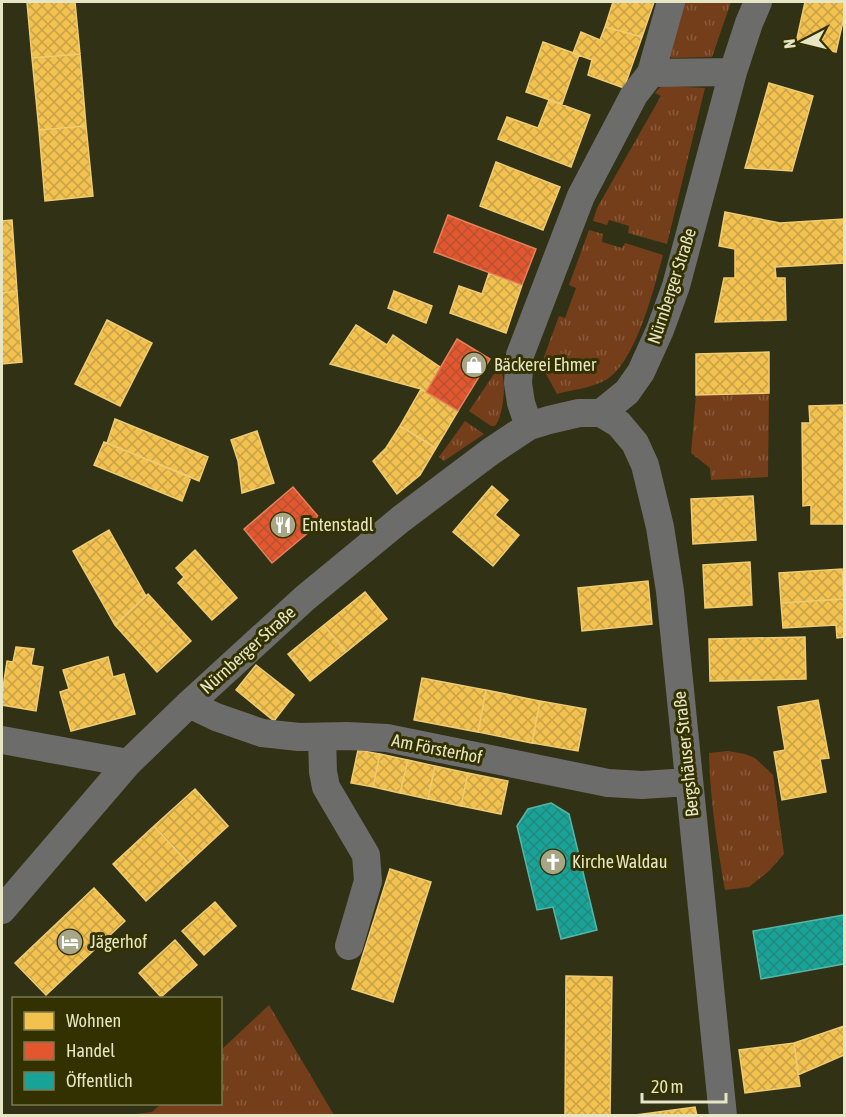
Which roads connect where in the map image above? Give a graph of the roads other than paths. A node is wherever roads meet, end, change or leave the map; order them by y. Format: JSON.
{"nodes":[{"id":1,"x":671,"y":2,"type":"edge"},
{"id":2,"x":758,"y":2,"type":"edge"},
{"id":3,"x":733,"y":72,"type":"junction"},
{"id":4,"x":651,"y":73,"type":"junction"},
{"id":5,"x":601,"y":413,"type":"junction"},
{"id":6,"x":529,"y":426,"type":"junction"},
{"id":7,"x":189,"y":704,"type":"junction"},
{"id":8,"x":322,"y":736,"type":"junction"},
{"id":9,"x":2,"y":740,"type":"edge"},
{"id":10,"x":128,"y":763,"type":"junction"},
{"id":11,"x":689,"y":782,"type":"junction"},
{"id":12,"x":2,"y":909,"type":"edge"},
{"id":13,"x":349,"y":946,"type":"dead end"},
{"id":14,"x":723,"y":1116,"type":"edge"}],
"edges":[{"from":1,"to":4,"type":"street"},
{"from":2,"to":3,"type":"street","name":"Nürnberger Straße"},
{"from":3,"to":4,"type":"street"},
{"from":3,"to":5,"type":"street","name":"Nürnberger Straße"},
{"from":4,"to":6,"type":"street"},
{"from":5,"to":6,"type":"street","name":"Nürnberger Straße"},
{"from":5,"to":11,"type":"street","name":"Bergshäuser Straße"},
{"from":6,"to":7,"type":"street","name":"Nürnberger Straße"},
{"from":7,"to":8,"type":"street","name":"Am Försterhof"},
{"from":7,"to":10,"type":"street","name":"Nürnberger Straße"},
{"from":8,"to":11,"type":"street","name":"Am Försterhof"},
{"from":8,"to":13,"type":"street"},
{"from":9,"to":10,"type":"street"},
{"from":10,"to":12,"type":"street","name":"Nürnberger Straße"},
{"from":11,"to":14,"type":"street","name":"Bergshäuser Straße"}]}
